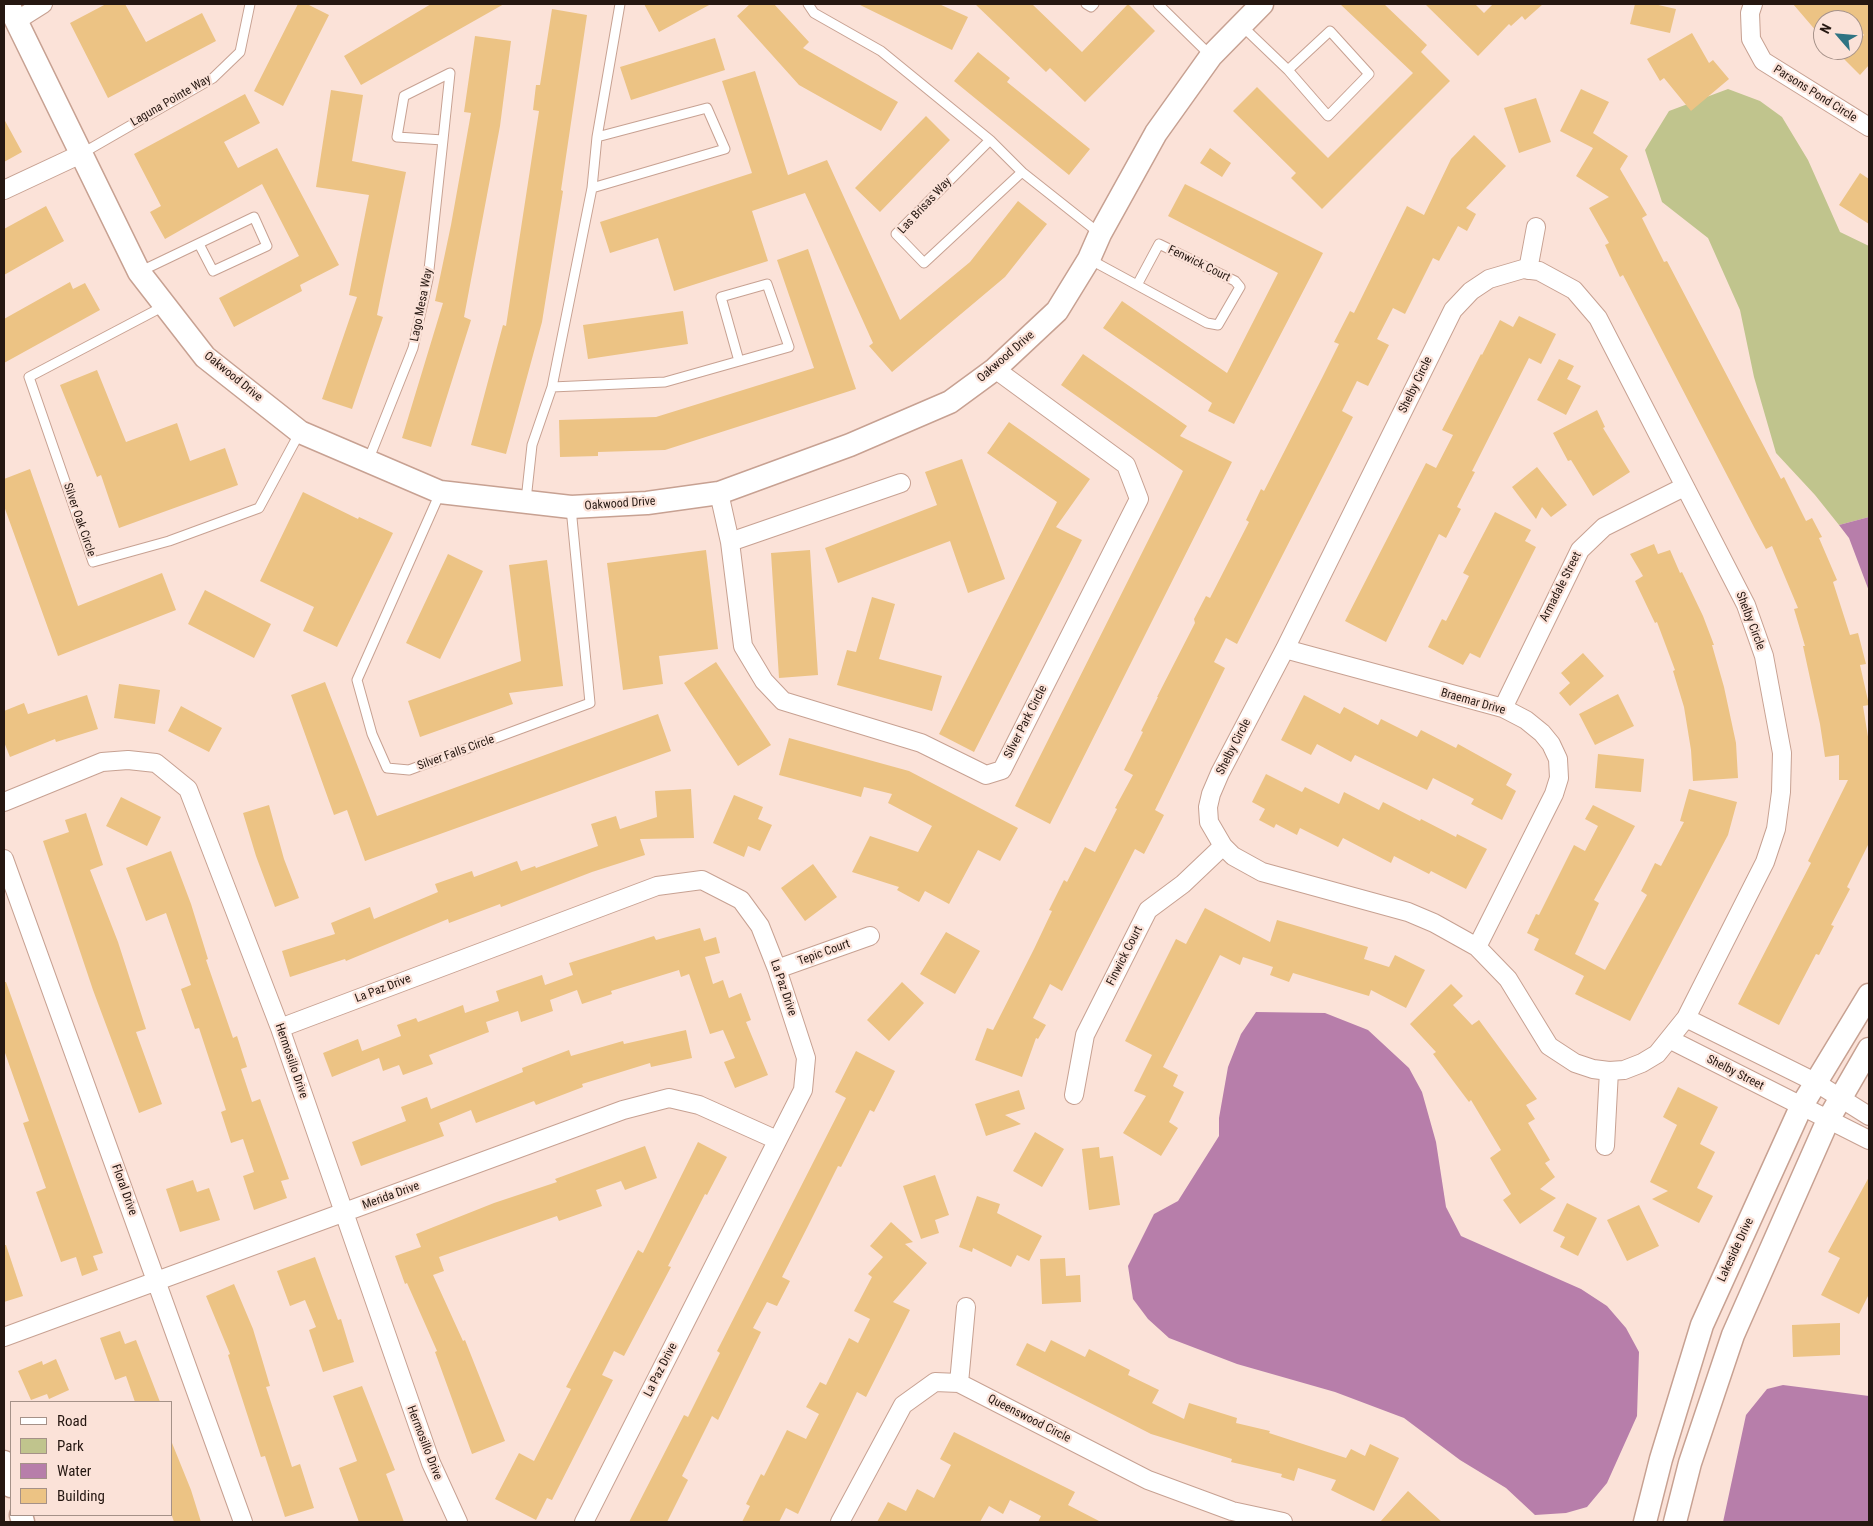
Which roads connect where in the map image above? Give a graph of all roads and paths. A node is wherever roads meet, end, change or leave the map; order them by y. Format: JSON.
{"nodes":[{"id":1,"x":43,"y":4,"type":"edge"},
{"id":2,"x":250,"y":4,"type":"edge"},
{"id":3,"x":620,"y":4,"type":"edge"},
{"id":4,"x":808,"y":4,"type":"edge"},
{"id":5,"x":1086,"y":4,"type":"edge"},
{"id":6,"x":1094,"y":4,"type":"edge"},
{"id":7,"x":1158,"y":4,"type":"edge"},
{"id":8,"x":1262,"y":4,"type":"edge"},
{"id":9,"x":1753,"y":4,"type":"edge"},
{"id":10,"x":11,"y":16,"type":"edge"},
{"id":11,"x":1241,"y":25,"type":"junction"},
{"id":12,"x":1211,"y":56,"type":"junction"},
{"id":13,"x":1288,"y":70,"type":"junction"},
{"id":14,"x":1869,"y":127,"type":"edge"},
{"id":15,"x":598,"y":137,"type":"junction"},
{"id":16,"x":443,"y":140,"type":"junction"},
{"id":17,"x":990,"y":140,"type":"junction"},
{"id":18,"x":81,"y":154,"type":"junction"},
{"id":19,"x":1022,"y":172,"type":"junction"},
{"id":20,"x":592,"y":188,"type":"junction"},
{"id":21,"x":4,"y":190,"type":"edge"},
{"id":22,"x":1536,"y":227,"type":"dead end"},
{"id":23,"x":1100,"y":234,"type":"junction"},
{"id":24,"x":199,"y":244,"type":"junction"},
{"id":25,"x":1089,"y":259,"type":"junction"},
{"id":26,"x":1528,"y":270,"type":"junction"},
{"id":27,"x":139,"y":272,"type":"junction"},
{"id":28,"x":1137,"y":285,"type":"junction"},
{"id":29,"x":164,"y":306,"type":"junction"},
{"id":30,"x":739,"y":361,"type":"junction"},
{"id":31,"x":995,"y":369,"type":"junction"},
{"id":32,"x":552,"y":387,"type":"junction"},
{"id":33,"x":300,"y":432,"type":"junction"},
{"id":34,"x":368,"y":461,"type":"junction"},
{"id":35,"x":901,"y":483,"type":"dead end"},
{"id":36,"x":1684,"y":487,"type":"junction"},
{"id":37,"x":440,"y":492,"type":"junction"},
{"id":38,"x":719,"y":493,"type":"junction"},
{"id":39,"x":526,"y":503,"type":"junction"},
{"id":40,"x":571,"y":507,"type":"junction"},
{"id":41,"x":730,"y":542,"type":"junction"},
{"id":42,"x":1285,"y":649,"type":"junction"},
{"id":43,"x":1502,"y":708,"type":"junction"},
{"id":44,"x":4,"y":802,"type":"edge"},
{"id":45,"x":1223,"y":846,"type":"junction"},
{"id":46,"x":4,"y":859,"type":"edge"},
{"id":47,"x":870,"y":936,"type":"dead end"},
{"id":48,"x":1477,"y":947,"type":"junction"},
{"id":49,"x":777,"y":969,"type":"junction"},
{"id":50,"x":1869,"y":996,"type":"edge"},
{"id":51,"x":1686,"y":1018,"type":"junction"},
{"id":52,"x":280,"y":1028,"type":"junction"},
{"id":53,"x":1669,"y":1039,"type":"junction"},
{"id":54,"x":1869,"y":1049,"type":"edge"},
{"id":55,"x":1609,"y":1071,"type":"junction"},
{"id":56,"x":1815,"y":1082,"type":"junction"},
{"id":57,"x":1074,"y":1095,"type":"dead end"},
{"id":58,"x":1840,"y":1096,"type":"junction"},
{"id":59,"x":1801,"y":1107,"type":"junction"},
{"id":60,"x":1869,"y":1116,"type":"edge"},
{"id":61,"x":1828,"y":1120,"type":"junction"},
{"id":62,"x":777,"y":1140,"type":"junction"},
{"id":63,"x":1869,"y":1140,"type":"edge"},
{"id":64,"x":1605,"y":1146,"type":"dead end"},
{"id":65,"x":343,"y":1213,"type":"junction"},
{"id":66,"x":157,"y":1281,"type":"junction"},
{"id":67,"x":966,"y":1308,"type":"dead end"},
{"id":68,"x":4,"y":1337,"type":"edge"},
{"id":69,"x":959,"y":1383,"type":"junction"},
{"id":70,"x":4,"y":1462,"type":"edge"},
{"id":71,"x":10,"y":1483,"type":"edge"},
{"id":72,"x":243,"y":1522,"type":"edge"},
{"id":73,"x":458,"y":1522,"type":"edge"},
{"id":74,"x":584,"y":1522,"type":"edge"},
{"id":75,"x":840,"y":1522,"type":"edge"},
{"id":76,"x":1282,"y":1522,"type":"edge"},
{"id":77,"x":1645,"y":1522,"type":"edge"},
{"id":78,"x":1675,"y":1522,"type":"edge"}],
"edges":[{"from":1,"to":10,"type":"street"},
{"from":2,"to":18,"type":"lane","name":"Laguna Pointe Way"},
{"from":3,"to":15,"type":"lane"},
{"from":4,"to":17,"type":"lane"},
{"from":5,"to":6,"type":"lane"},
{"from":7,"to":12,"type":"lane"},
{"from":8,"to":11,"type":"street","name":"Oakwood Drive"},
{"from":9,"to":14,"type":"street","name":"Parsons Pond Circle"},
{"from":10,"to":18,"type":"street","name":"Oakwood Drive"},
{"from":11,"to":12,"type":"street","name":"Oakwood Drive"},
{"from":11,"to":13,"type":"lane"},
{"from":12,"to":23,"type":"street","name":"Oakwood Drive"},
{"from":13,"to":13,"type":"lane"},
{"from":15,"to":20,"type":"lane"},
{"from":15,"to":20,"type":"lane"},
{"from":16,"to":16,"type":"lane","name":"Lago Mesa Way"},
{"from":16,"to":34,"type":"lane","name":"Lago Mesa Way"},
{"from":17,"to":19,"type":"lane"},
{"from":17,"to":19,"type":"lane","name":"Las Brisas Way"},
{"from":18,"to":21,"type":"street"},
{"from":18,"to":27,"type":"street","name":"Oakwood Drive"},
{"from":19,"to":23,"type":"lane"},
{"from":20,"to":32,"type":"lane"},
{"from":22,"to":26,"type":"street"},
{"from":23,"to":25,"type":"street","name":"Oakwood Drive"},
{"from":24,"to":24,"type":"lane"},
{"from":24,"to":27,"type":"lane"},
{"from":25,"to":28,"type":"lane","name":"Fenwick Court"},
{"from":25,"to":31,"type":"street","name":"Oakwood Drive"},
{"from":26,"to":36,"type":"street","name":"Shelby Circle"},
{"from":26,"to":42,"type":"street","name":"Shelby Circle"},
{"from":27,"to":29,"type":"street","name":"Oakwood Drive"},
{"from":28,"to":28,"type":"lane","name":"Fenwick Court"},
{"from":29,"to":33,"type":"street","name":"Oakwood Drive"},
{"from":29,"to":33,"type":"lane","name":"Silver Oak Circle"},
{"from":30,"to":30,"type":"lane"},
{"from":30,"to":32,"type":"lane"},
{"from":31,"to":38,"type":"street","name":"Oakwood Drive"},
{"from":31,"to":41,"type":"street","name":"Silver Park Circle"},
{"from":32,"to":39,"type":"lane"},
{"from":33,"to":34,"type":"street","name":"Oakwood Drive"},
{"from":34,"to":37,"type":"street","name":"Oakwood Drive"},
{"from":35,"to":41,"type":"street"},
{"from":36,"to":43,"type":"street","name":"Armadale Street"},
{"from":36,"to":51,"type":"street","name":"Shelby Circle"},
{"from":37,"to":39,"type":"street","name":"Oakwood Drive"},
{"from":37,"to":40,"type":"lane","name":"Silver Falls Circle"},
{"from":38,"to":40,"type":"street","name":"Oakwood Drive"},
{"from":38,"to":41,"type":"street","name":"Silver Park Circle"},
{"from":39,"to":40,"type":"street","name":"Oakwood Drive"},
{"from":42,"to":43,"type":"street","name":"Braemar Drive"},
{"from":42,"to":45,"type":"street","name":"Shelby Circle"},
{"from":43,"to":48,"type":"street","name":"Braemar Drive"},
{"from":44,"to":52,"type":"street","name":"Hermosillo Drive"},
{"from":45,"to":48,"type":"street","name":"Shelby Circle"},
{"from":45,"to":57,"type":"street","name":"Finwick Court"},
{"from":46,"to":66,"type":"street","name":"Floral Drive"},
{"from":47,"to":49,"type":"street","name":"Tepic Court"},
{"from":48,"to":55,"type":"street","name":"Shelby Circle"},
{"from":49,"to":52,"type":"street","name":"La Paz Drive"},
{"from":49,"to":62,"type":"street","name":"La Paz Drive"},
{"from":50,"to":56,"type":"street","name":"Lakeside Drive"},
{"from":51,"to":53,"type":"street","name":"Shelby Circle"},
{"from":51,"to":56,"type":"street"},
{"from":52,"to":65,"type":"street","name":"Hermosillo Drive"},
{"from":53,"to":55,"type":"street","name":"Shelby Circle"},
{"from":53,"to":59,"type":"street","name":"Shelby Street"},
{"from":54,"to":58,"type":"street"},
{"from":55,"to":64,"type":"street"},
{"from":56,"to":58,"type":"street"},
{"from":56,"to":59,"type":"street","name":"Lakeside Drive"},
{"from":58,"to":60,"type":"street"},
{"from":58,"to":61,"type":"street"},
{"from":59,"to":61,"type":"street","name":"Shelby Street"},
{"from":59,"to":77,"type":"street","name":"Lakeside Drive"},
{"from":61,"to":63,"type":"street","name":"Shelby Street"},
{"from":61,"to":78,"type":"street"},
{"from":62,"to":65,"type":"street","name":"Merida Drive"},
{"from":62,"to":74,"type":"street","name":"La Paz Drive"},
{"from":65,"to":66,"type":"street","name":"Merida Drive"},
{"from":65,"to":73,"type":"street","name":"Hermosillo Drive"},
{"from":66,"to":68,"type":"street","name":"Merida Drive"},
{"from":66,"to":72,"type":"street","name":"Floral Drive"},
{"from":67,"to":69,"type":"street"},
{"from":69,"to":75,"type":"street","name":"Queenswood Circle"},
{"from":69,"to":76,"type":"street","name":"Queenswood Circle"},
{"from":70,"to":71,"type":"street"}]}
